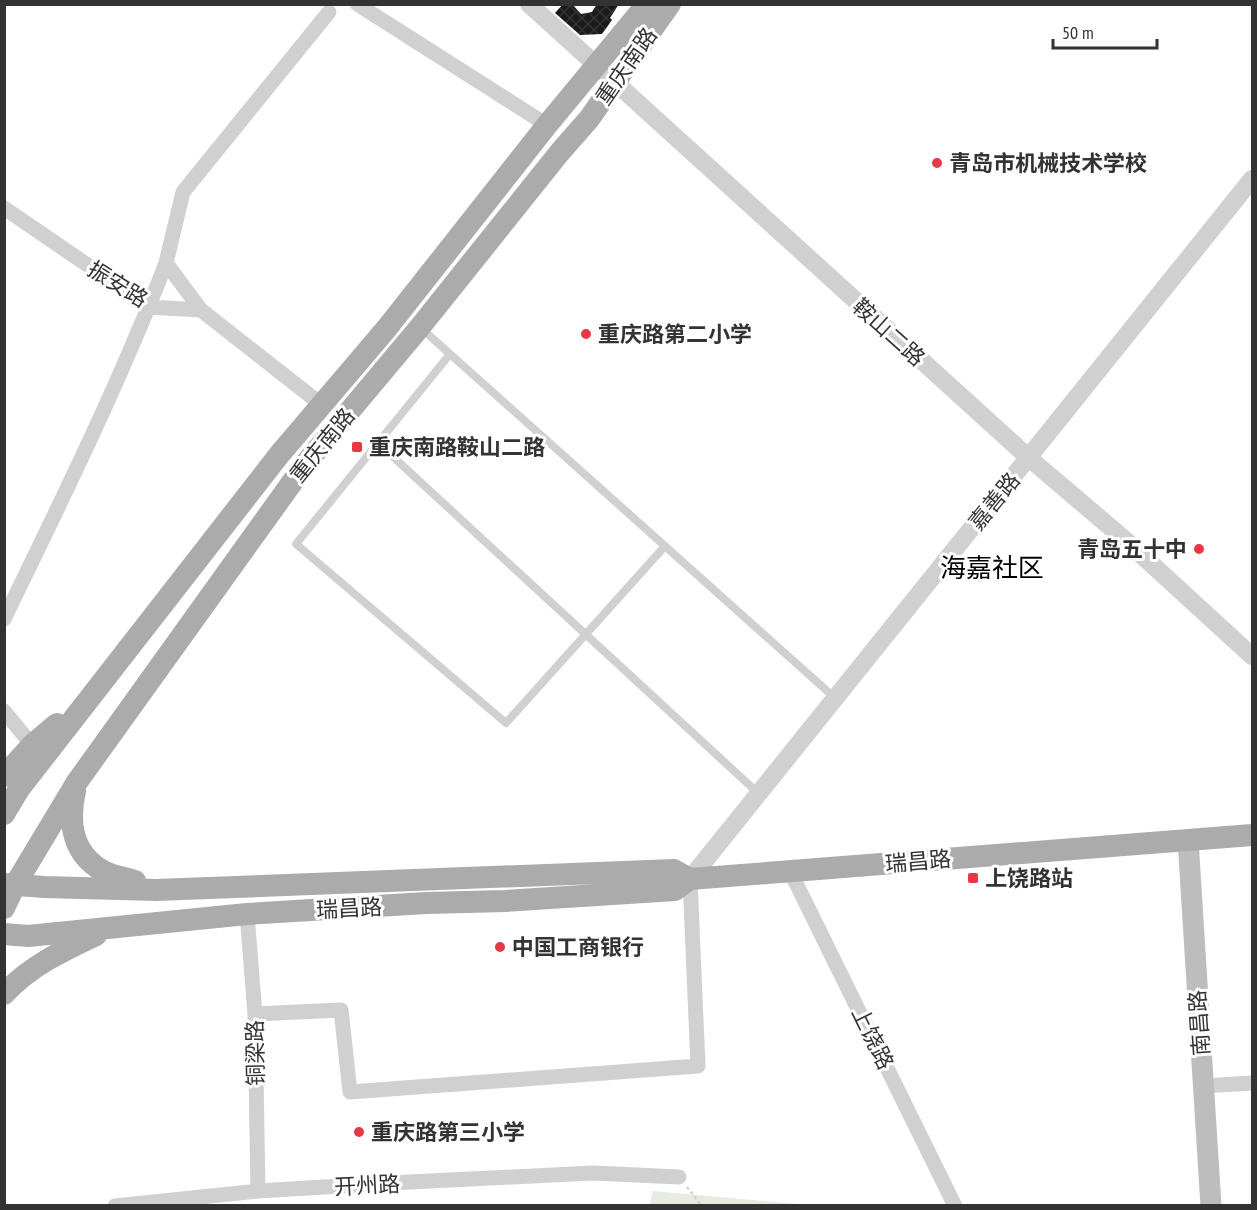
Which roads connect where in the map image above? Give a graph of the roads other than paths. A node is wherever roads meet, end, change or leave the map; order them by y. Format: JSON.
{"nodes":[{"id":1,"x":357,"y":4,"type":"edge"},
{"id":2,"x":529,"y":4,"type":"edge"},
{"id":3,"x":647,"y":4,"type":"edge"},
{"id":4,"x":670,"y":4,"type":"edge"},
{"id":5,"x":329,"y":7,"type":"edge"},
{"id":6,"x":597,"y":66,"type":"junction"},
{"id":7,"x":615,"y":82,"type":"junction"},
{"id":8,"x":547,"y":125,"type":"junction"},
{"id":9,"x":1252,"y":179,"type":"edge"},
{"id":10,"x":4,"y":208,"type":"edge"},
{"id":11,"x":166,"y":263,"type":"junction"},
{"id":12,"x":149,"y":307,"type":"junction"},
{"id":13,"x":201,"y":310,"type":"junction"},
{"id":14,"x":420,"y":327,"type":"junction"},
{"id":15,"x":450,"y":354,"type":"junction"},
{"id":16,"x":322,"y":405,"type":"junction"},
{"id":17,"x":378,"y":443,"type":"junction"},
{"id":18,"x":1029,"y":458,"type":"junction"},
{"id":19,"x":665,"y":546,"type":"junction"},
{"id":20,"x":4,"y":619,"type":"edge"},
{"id":21,"x":586,"y":634,"type":"junction"},
{"id":22,"x":1252,"y":656,"type":"edge"},
{"id":23,"x":93,"y":694,"type":"junction"},
{"id":24,"x":836,"y":699,"type":"junction"},
{"id":25,"x":4,"y":711,"type":"edge"},
{"id":26,"x":32,"y":745,"type":"junction"},
{"id":27,"x":4,"y":776,"type":"edge"},
{"id":28,"x":77,"y":782,"type":"junction"},
{"id":29,"x":759,"y":794,"type":"junction"},
{"id":30,"x":4,"y":814,"type":"edge"},
{"id":31,"x":1252,"y":835,"type":"edge"},
{"id":32,"x":1188,"y":840,"type":"junction"},
{"id":33,"x":790,"y":872,"type":"junction"},
{"id":34,"x":690,"y":879,"type":"junction"},
{"id":35,"x":10,"y":884,"type":"edge"},
{"id":36,"x":156,"y":890,"type":"junction"},
{"id":37,"x":4,"y":908,"type":"edge"},
{"id":38,"x":248,"y":914,"type":"junction"},
{"id":39,"x":107,"y":929,"type":"junction"},
{"id":40,"x":4,"y":934,"type":"edge"},
{"id":41,"x":4,"y":994,"type":"edge"},
{"id":42,"x":255,"y":1014,"type":"junction"},
{"id":43,"x":1252,"y":1083,"type":"edge"},
{"id":44,"x":1203,"y":1086,"type":"junction"},
{"id":45,"x":679,"y":1177,"type":"road end"},
{"id":46,"x":258,"y":1191,"type":"junction"},
{"id":47,"x":115,"y":1206,"type":"edge"},
{"id":48,"x":955,"y":1206,"type":"edge"},
{"id":49,"x":1211,"y":1206,"type":"edge"}],
"edges":[{"from":1,"to":8,"type":"street"},
{"from":2,"to":6,"type":"street","name":"鞍山二路"},
{"from":3,"to":6,"type":"main road","name":"重庆南路"},
{"from":4,"to":7,"type":"main road","name":"重庆南路"},
{"from":5,"to":11,"type":"street"},
{"from":6,"to":7,"type":"street","name":"鞍山二路"},
{"from":6,"to":8,"type":"main road","name":"重庆南路"},
{"from":7,"to":14,"type":"main road","name":"重庆南路"},
{"from":7,"to":18,"type":"street","name":"鞍山二路"},
{"from":8,"to":16,"type":"main road","name":"重庆南路"},
{"from":9,"to":18,"type":"street","name":"嘉善路"},
{"from":10,"to":12,"type":"street","name":"振安路"},
{"from":11,"to":12,"type":"street"},
{"from":11,"to":13,"type":"street"},
{"from":12,"to":13,"type":"street","name":"振安路"},
{"from":12,"to":20,"type":"street"},
{"from":13,"to":16,"type":"street"},
{"from":14,"to":15,"type":"lane"},
{"from":14,"to":28,"type":"main road","name":"重庆南路"},
{"from":15,"to":17,"type":"lane"},
{"from":15,"to":19,"type":"lane"},
{"from":16,"to":23,"type":"main road","name":"重庆南路"},
{"from":17,"to":21,"type":"lane"},
{"from":17,"to":21,"type":"lane"},
{"from":18,"to":22,"type":"street","name":"鞍山二路"},
{"from":18,"to":24,"type":"street","name":"嘉善路"},
{"from":19,"to":21,"type":"lane"},
{"from":19,"to":24,"type":"lane"},
{"from":21,"to":29,"type":"lane"},
{"from":23,"to":26,"type":"main road"},
{"from":23,"to":30,"type":"main road","name":"重庆南路"},
{"from":24,"to":29,"type":"street","name":"嘉善路"},
{"from":25,"to":26,"type":"street"},
{"from":26,"to":27,"type":"main road"},
{"from":28,"to":35,"type":"main road","name":"重庆南路"},
{"from":28,"to":36,"type":"main road"},
{"from":29,"to":34,"type":"street","name":"嘉善路"},
{"from":31,"to":32,"type":"main road","name":"瑞昌路"},
{"from":32,"to":33,"type":"main road","name":"瑞昌路"},
{"from":32,"to":44,"type":"main road","name":"南昌路"},
{"from":33,"to":34,"type":"main road","name":"瑞昌路"},
{"from":33,"to":48,"type":"street","name":"上饶路"},
{"from":34,"to":36,"type":"main road","name":"瑞昌路"},
{"from":34,"to":38,"type":"main road","name":"瑞昌路"},
{"from":34,"to":42,"type":"street"},
{"from":35,"to":36,"type":"main road","name":"瑞昌路"},
{"from":35,"to":37,"type":"main road","name":"重庆南路"},
{"from":38,"to":39,"type":"main road","name":"瑞昌路"},
{"from":38,"to":42,"type":"street","name":"铜梁路"},
{"from":39,"to":40,"type":"main road","name":"瑞昌路"},
{"from":39,"to":41,"type":"main road"},
{"from":42,"to":46,"type":"street","name":"铜梁路"},
{"from":43,"to":44,"type":"street"},
{"from":44,"to":49,"type":"main road","name":"南昌路"},
{"from":45,"to":46,"type":"street","name":"开州路"},
{"from":46,"to":47,"type":"street","name":"开州路"}]}
